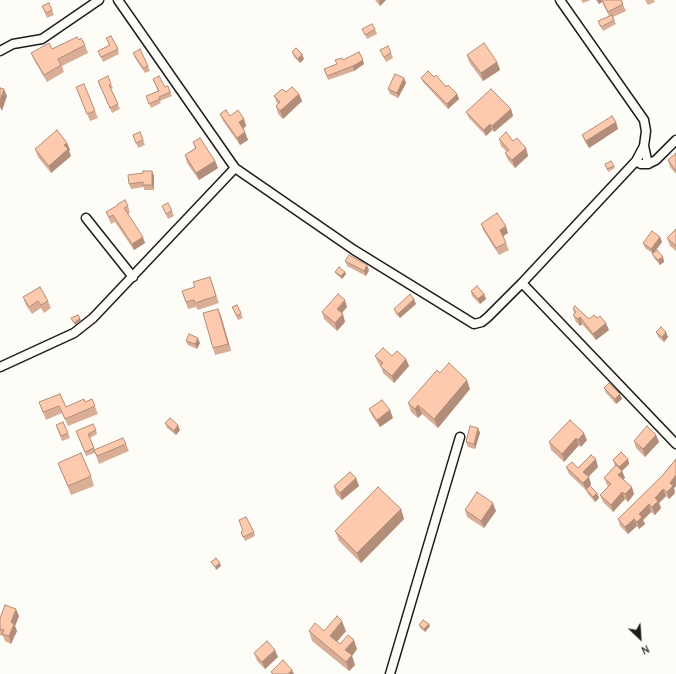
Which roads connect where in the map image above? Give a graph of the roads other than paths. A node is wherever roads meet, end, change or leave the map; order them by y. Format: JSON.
{"nodes":[{"id":1,"x":99,"y":0,"type":"edge"},
{"id":2,"x":118,"y":0,"type":"edge"},
{"id":3,"x":560,"y":0,"type":"edge"},
{"id":4,"x":0,"y":51,"type":"edge"},
{"id":5,"x":676,"y":140,"type":"edge"},
{"id":6,"x":644,"y":146,"type":"junction"},
{"id":7,"x":636,"y":161,"type":"junction"},
{"id":8,"x":648,"y":164,"type":"junction"},
{"id":9,"x":236,"y":168,"type":"junction"},
{"id":10,"x":86,"y":218,"type":"dead end"},
{"id":11,"x":133,"y":277,"type":"junction"},
{"id":12,"x":522,"y":283,"type":"junction"},
{"id":13,"x":0,"y":367,"type":"edge"},
{"id":14,"x":460,"y":437,"type":"dead end"},
{"id":15,"x":676,"y":444,"type":"edge"},
{"id":16,"x":390,"y":674,"type":"edge"}],
"edges":[{"from":1,"to":4,"type":"street"},
{"from":2,"to":9,"type":"street"},
{"from":3,"to":6,"type":"street"},
{"from":5,"to":8,"type":"street"},
{"from":6,"to":7,"type":"street"},
{"from":6,"to":8,"type":"street"},
{"from":7,"to":8,"type":"street"},
{"from":7,"to":12,"type":"street"},
{"from":9,"to":11,"type":"street"},
{"from":9,"to":12,"type":"street"},
{"from":10,"to":11,"type":"street"},
{"from":11,"to":13,"type":"street"},
{"from":12,"to":15,"type":"street"},
{"from":14,"to":16,"type":"street"}]}
